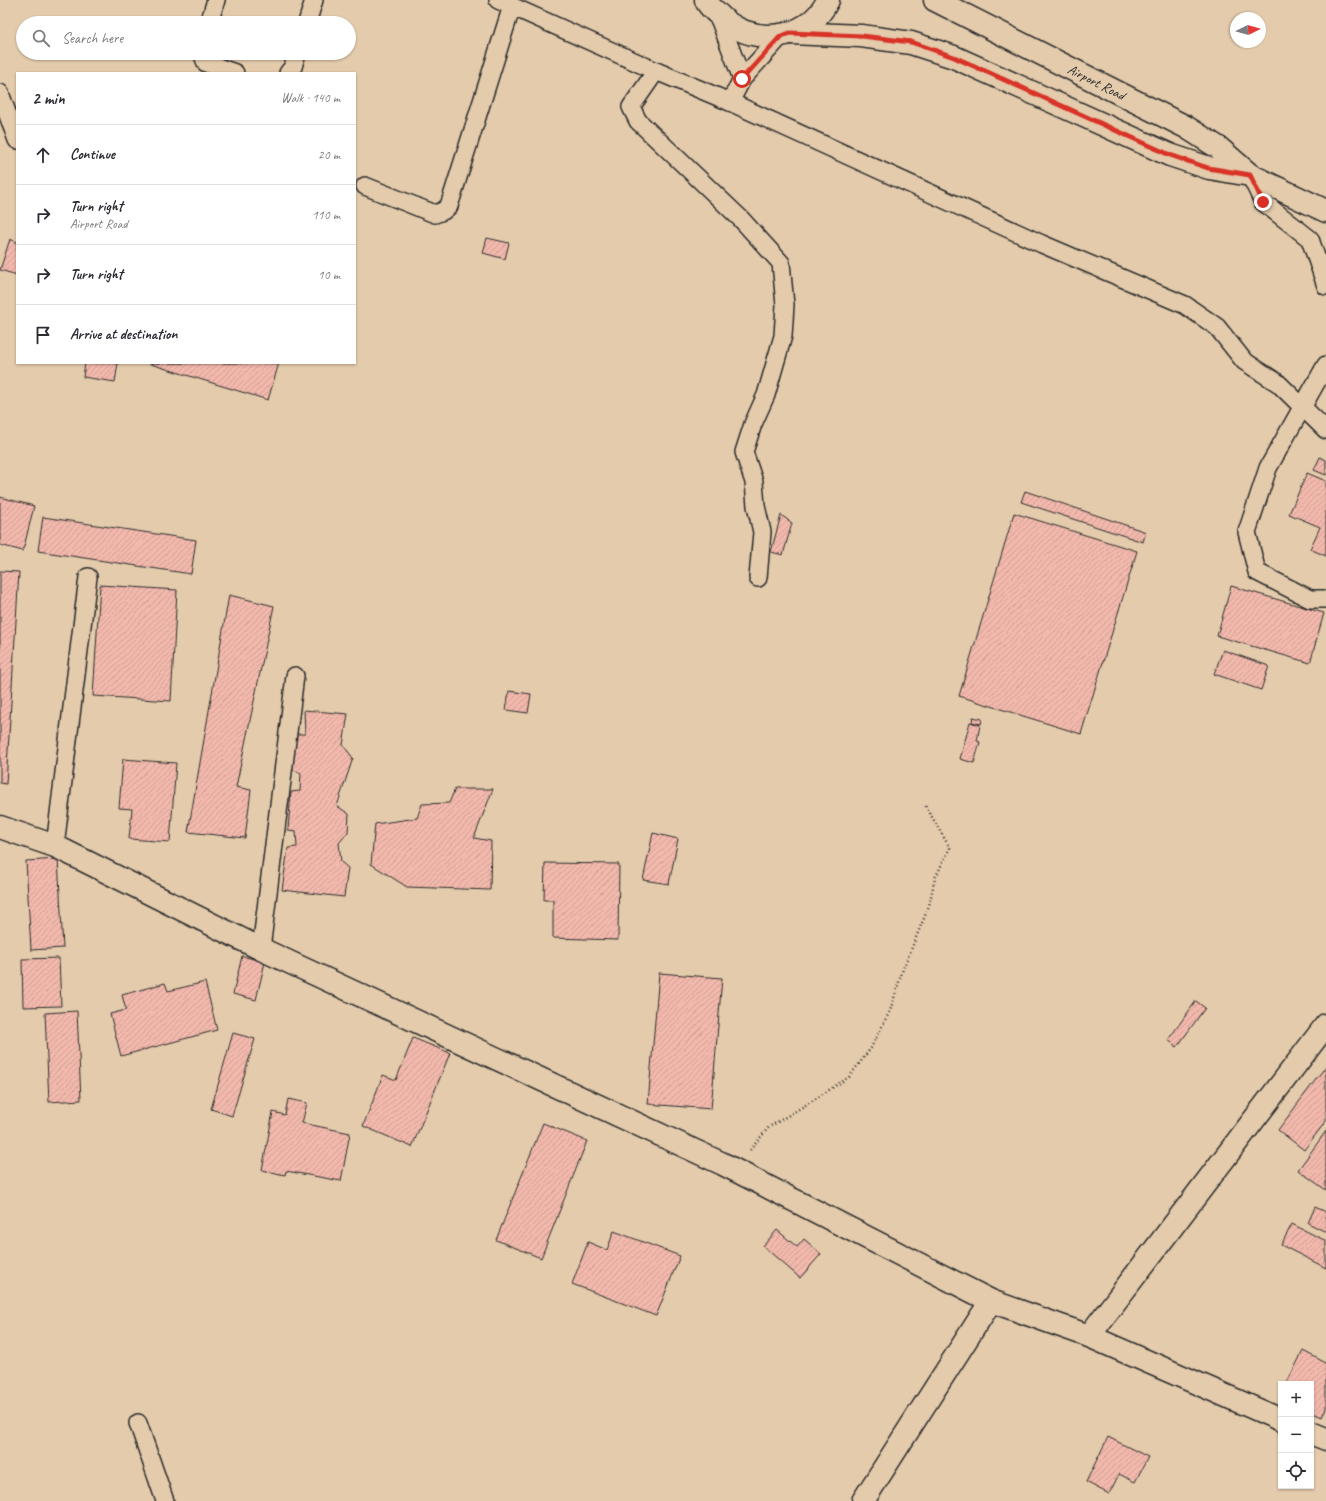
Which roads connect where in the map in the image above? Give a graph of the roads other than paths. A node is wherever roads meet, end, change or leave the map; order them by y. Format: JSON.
{"nodes":[{"id":1,"x":216,"y":0,"type":"edge"},
{"id":2,"x":314,"y":0,"type":"edge"},
{"id":3,"x":828,"y":0,"type":"edge"},
{"id":4,"x":936,"y":0,"type":"edge"},
{"id":5,"x":505,"y":3,"type":"edge"},
{"id":6,"x":711,"y":7,"type":"edge"},
{"id":7,"x":211,"y":16,"type":"edge"},
{"id":8,"x":309,"y":16,"type":"edge"},
{"id":9,"x":786,"y":34,"type":"junction"},
{"id":10,"x":205,"y":60,"type":"edge"},
{"id":11,"x":295,"y":60,"type":"edge"},
{"id":12,"x":656,"y":71,"type":"junction"},
{"id":13,"x":233,"y":72,"type":"edge"},
{"id":14,"x":289,"y":72,"type":"edge"},
{"id":15,"x":742,"y":79,"type":"junction"},
{"id":16,"x":0,"y":93,"type":"edge"},
{"id":17,"x":730,"y":102,"type":"junction"},
{"id":18,"x":16,"y":137,"type":"edge"},
{"id":19,"x":1250,"y":175,"type":"junction"},
{"id":20,"x":364,"y":186,"type":"dead end"},
{"id":21,"x":1326,"y":211,"type":"edge"},
{"id":22,"x":1326,"y":286,"type":"edge"},
{"id":23,"x":1326,"y":364,"type":"edge"},
{"id":24,"x":1303,"y":407,"type":"junction"},
{"id":25,"x":1326,"y":430,"type":"edge"},
{"id":26,"x":88,"y":577,"type":"dead end"},
{"id":27,"x":758,"y":578,"type":"dead end"},
{"id":28,"x":1326,"y":599,"type":"edge"},
{"id":29,"x":295,"y":676,"type":"dead end"},
{"id":30,"x":0,"y":827,"type":"edge"},
{"id":31,"x":55,"y":846,"type":"junction"},
{"id":32,"x":261,"y":949,"type":"junction"},
{"id":33,"x":1326,"y":1025,"type":"edge"},
{"id":34,"x":991,"y":1301,"type":"junction"},
{"id":35,"x":1089,"y":1336,"type":"junction"},
{"id":36,"x":1278,"y":1419,"type":"edge"},
{"id":37,"x":138,"y":1423,"type":"dead end"},
{"id":38,"x":1314,"y":1434,"type":"edge"},
{"id":39,"x":1326,"y":1439,"type":"edge"},
{"id":40,"x":165,"y":1501,"type":"edge"},
{"id":41,"x":863,"y":1501,"type":"edge"}],
"edges":[{"from":1,"to":7,"type":"lane"},
{"from":2,"to":8,"type":"lane"},
{"from":3,"to":9,"type":"street"},
{"from":4,"to":19,"type":"street","name":"Airport Road"},
{"from":5,"to":12,"type":"lane"},
{"from":5,"to":20,"type":"lane"},
{"from":6,"to":9,"type":"street","name":"Airport Road"},
{"from":6,"to":15,"type":"lane"},
{"from":9,"to":15,"type":"lane"},
{"from":9,"to":19,"type":"street","name":"Airport Road"},
{"from":10,"to":13,"type":"lane"},
{"from":11,"to":14,"type":"lane"},
{"from":12,"to":17,"type":"lane"},
{"from":12,"to":27,"type":"lane"},
{"from":15,"to":17,"type":"lane"},
{"from":16,"to":18,"type":"lane"},
{"from":17,"to":24,"type":"lane"},
{"from":19,"to":21,"type":"street","name":"Airport Road"},
{"from":19,"to":22,"type":"lane"},
{"from":23,"to":24,"type":"lane"},
{"from":24,"to":25,"type":"lane"},
{"from":24,"to":28,"type":"lane"},
{"from":26,"to":31,"type":"lane"},
{"from":29,"to":32,"type":"lane"},
{"from":30,"to":31,"type":"street"},
{"from":31,"to":32,"type":"street"},
{"from":32,"to":34,"type":"street"},
{"from":33,"to":35,"type":"street"},
{"from":34,"to":35,"type":"street"},
{"from":34,"to":41,"type":"street"},
{"from":35,"to":36,"type":"street"},
{"from":37,"to":40,"type":"lane"},
{"from":38,"to":39,"type":"street"}]}
